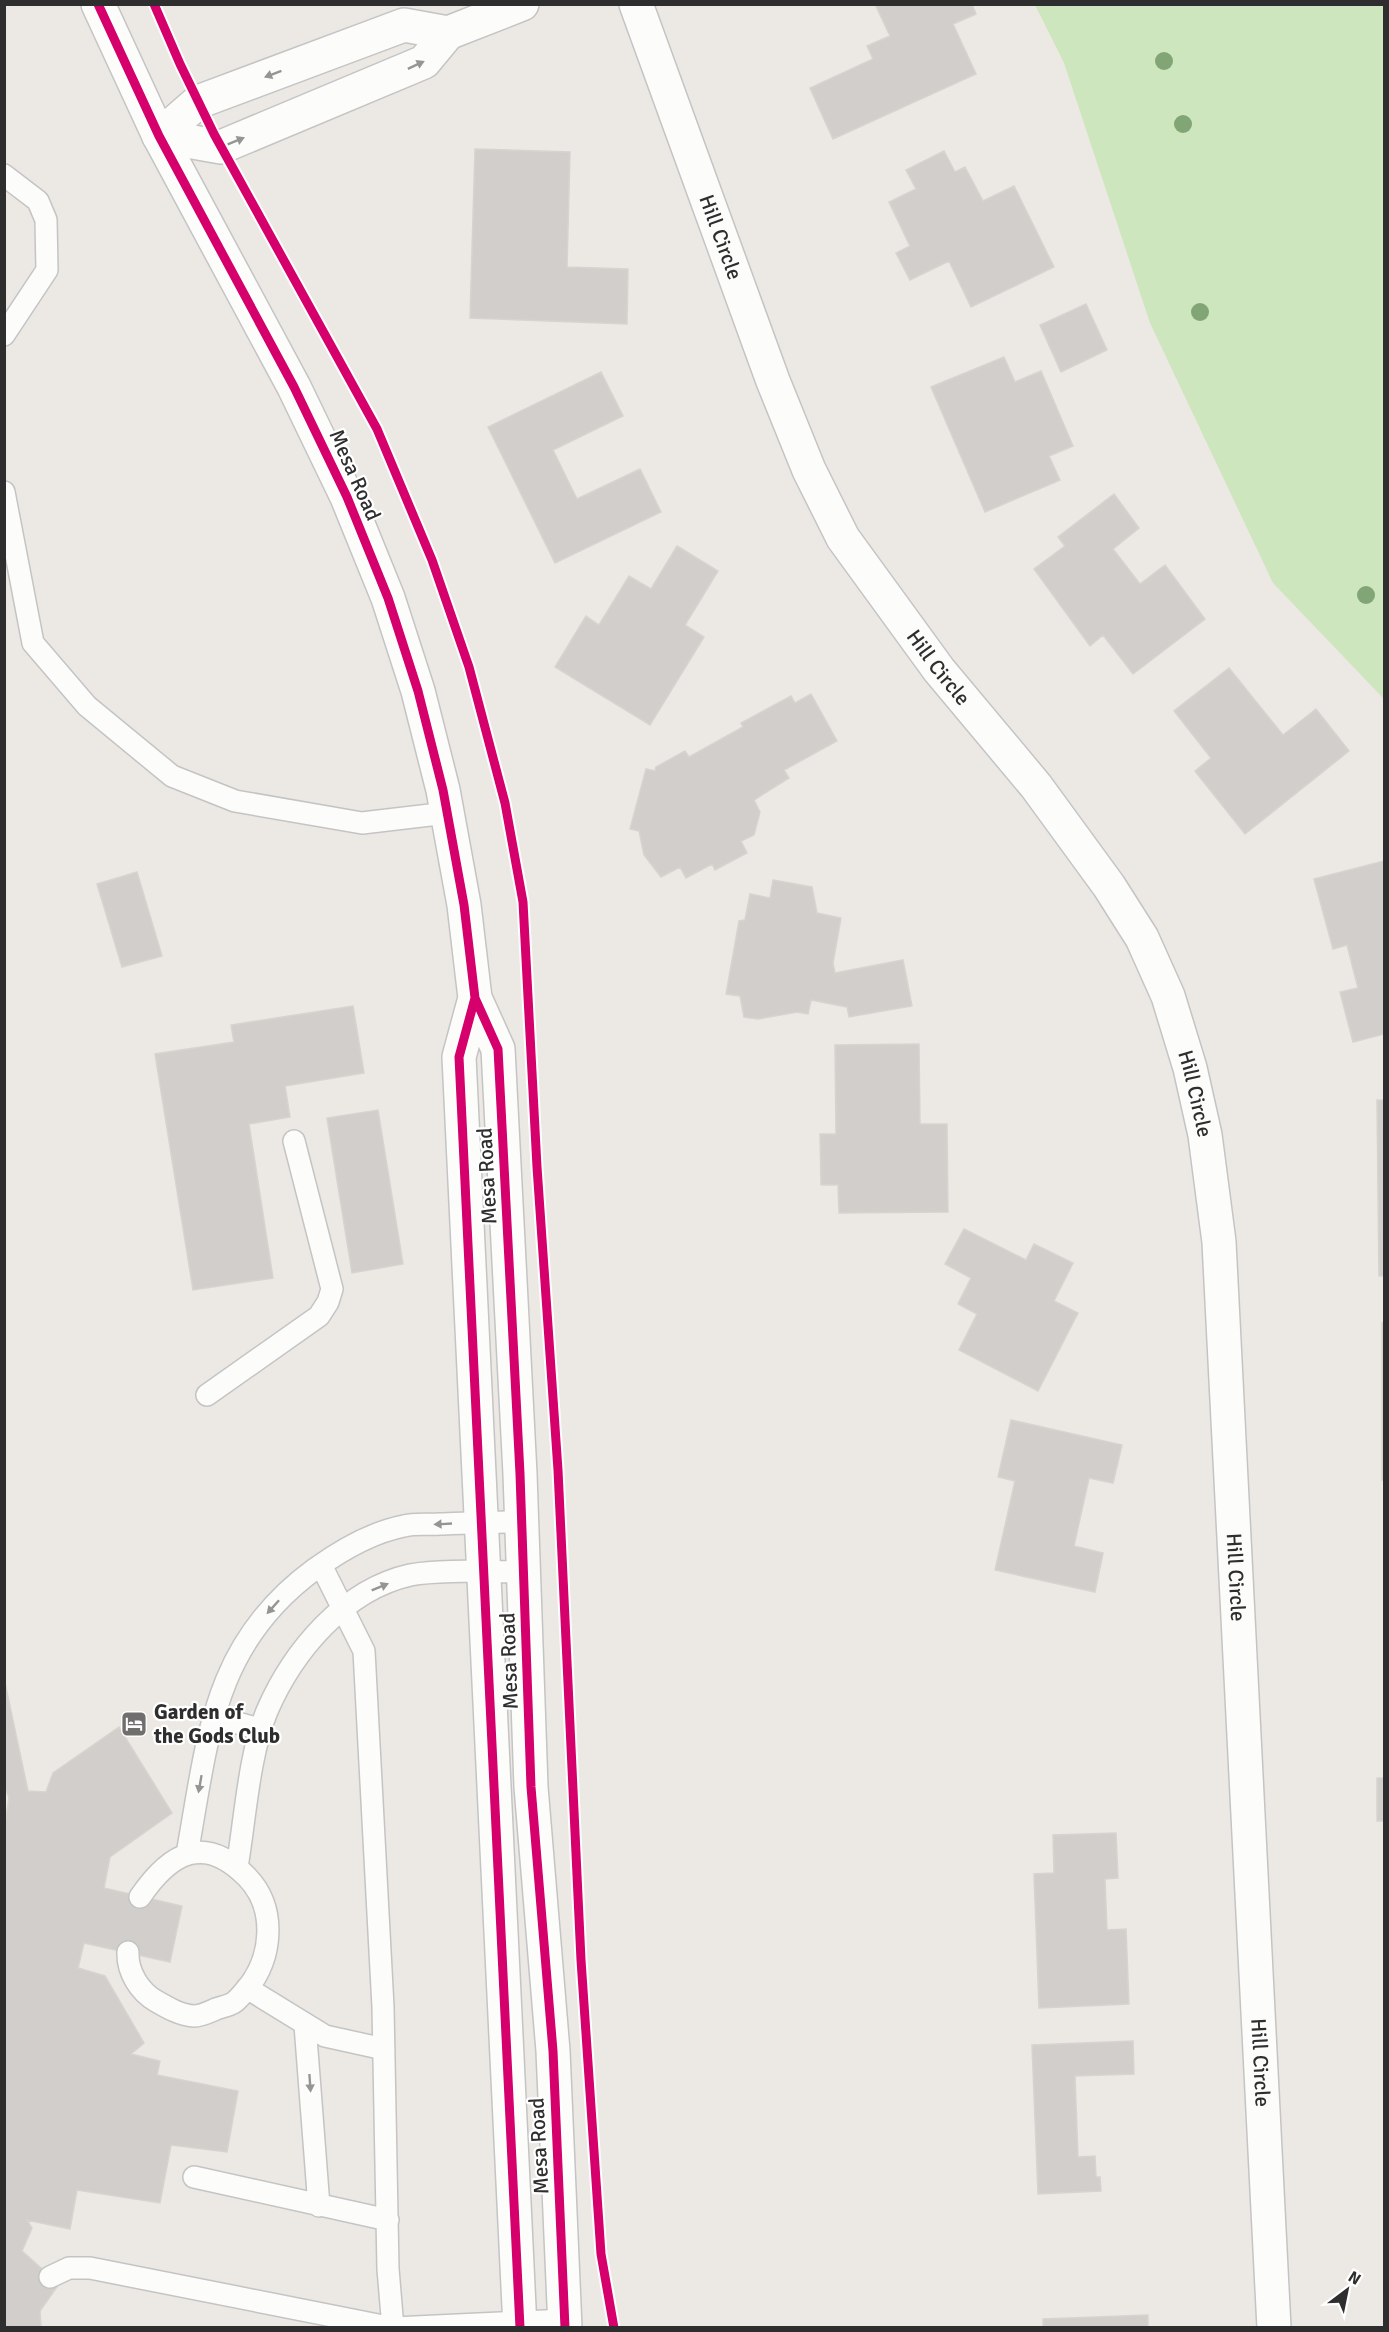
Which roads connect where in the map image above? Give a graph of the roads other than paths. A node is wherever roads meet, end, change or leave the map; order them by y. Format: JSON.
{"nodes":[{"id":1,"x":98,"y":4,"type":"edge"},
{"id":2,"x":522,"y":4,"type":"edge"},
{"id":3,"x":636,"y":4,"type":"edge"},
{"id":4,"x":448,"y":33,"type":"junction"},
{"id":5,"x":308,"y":60,"type":"junction"},
{"id":6,"x":326,"y":104,"type":"junction"},
{"id":7,"x":159,"y":135,"type":"junction"},
{"id":8,"x":4,"y":175,"type":"edge"},
{"id":9,"x":4,"y":335,"type":"edge"},
{"id":10,"x":4,"y":492,"type":"edge"},
{"id":11,"x":447,"y":813,"type":"junction"},
{"id":12,"x":475,"y":998,"type":"junction"},
{"id":13,"x":294,"y":1142,"type":"dead end"},
{"id":14,"x":207,"y":1395,"type":"dead end"},
{"id":15,"x":480,"y":1522,"type":"junction"},
{"id":16,"x":522,"y":1522,"type":"junction"},
{"id":17,"x":321,"y":1565,"type":"junction"},
{"id":18,"x":483,"y":1572,"type":"junction"},
{"id":19,"x":524,"y":1572,"type":"junction"},
{"id":20,"x":343,"y":1608,"type":"junction"},
{"id":21,"x":213,"y":1716,"type":"junction"},
{"id":22,"x":262,"y":1730,"type":"junction"},
{"id":23,"x":187,"y":1854,"type":"junction"},
{"id":24,"x":237,"y":1867,"type":"junction"},
{"id":25,"x":140,"y":1897,"type":"dead end"},
{"id":26,"x":128,"y":1952,"type":"dead end"},
{"id":27,"x":247,"y":1988,"type":"junction"},
{"id":28,"x":305,"y":2025,"type":"junction"},
{"id":29,"x":384,"y":2049,"type":"junction"},
{"id":30,"x":194,"y":2177,"type":"dead end"},
{"id":31,"x":319,"y":2206,"type":"junction"},
{"id":32,"x":388,"y":2220,"type":"junction"},
{"id":33,"x":50,"y":2277,"type":"dead end"},
{"id":34,"x":520,"y":2324,"type":"edge"},
{"id":35,"x":565,"y":2324,"type":"edge"},
{"id":36,"x":393,"y":2328,"type":"edge"},
{"id":37,"x":1274,"y":2328,"type":"edge"}],
"edges":[{"from":1,"to":7,"type":"main road","name":"Mesa Road"},
{"from":2,"to":4,"type":"main road"},
{"from":3,"to":37,"type":"main road","name":"Hill Circle"},
{"from":4,"to":5,"type":"main road"},
{"from":6,"to":4,"type":"main road","one_way":true},
{"from":5,"to":6,"type":"main road"},
{"from":5,"to":7,"type":"main road","one_way":true},
{"from":7,"to":6,"type":"main road","one_way":true},
{"from":7,"to":11,"type":"main road","name":"Mesa Road"},
{"from":8,"to":9,"type":"lane"},
{"from":10,"to":11,"type":"lane"},
{"from":11,"to":12,"type":"main road","name":"Mesa Road"},
{"from":12,"to":15,"type":"main road","name":"Mesa Road"},
{"from":12,"to":16,"type":"main road","name":"Mesa Road"},
{"from":13,"to":14,"type":"lane"},
{"from":15,"to":16,"type":"lane"},
{"from":15,"to":17,"type":"lane","one_way":true},
{"from":15,"to":18,"type":"main road","name":"Mesa Road"},
{"from":16,"to":19,"type":"main road","name":"Mesa Road"},
{"from":17,"to":20,"type":"lane"},
{"from":17,"to":21,"type":"lane","one_way":true},
{"from":18,"to":19,"type":"lane"},
{"from":20,"to":18,"type":"lane","one_way":true},
{"from":18,"to":34,"type":"main road","name":"Mesa Road"},
{"from":19,"to":35,"type":"main road","name":"Mesa Road"},
{"from":20,"to":22,"type":"lane"},
{"from":20,"to":29,"type":"lane"},
{"from":21,"to":22,"type":"lane"},
{"from":21,"to":23,"type":"lane","one_way":true},
{"from":22,"to":24,"type":"lane"},
{"from":23,"to":24,"type":"lane"},
{"from":23,"to":25,"type":"lane"},
{"from":24,"to":27,"type":"lane"},
{"from":26,"to":27,"type":"lane"},
{"from":27,"to":28,"type":"lane"},
{"from":28,"to":29,"type":"lane"},
{"from":28,"to":31,"type":"lane","one_way":true},
{"from":29,"to":32,"type":"lane"},
{"from":30,"to":31,"type":"lane"},
{"from":31,"to":32,"type":"lane"},
{"from":32,"to":36,"type":"lane"},
{"from":33,"to":36,"type":"lane"},
{"from":34,"to":35,"type":"lane"},
{"from":34,"to":36,"type":"lane"}]}
